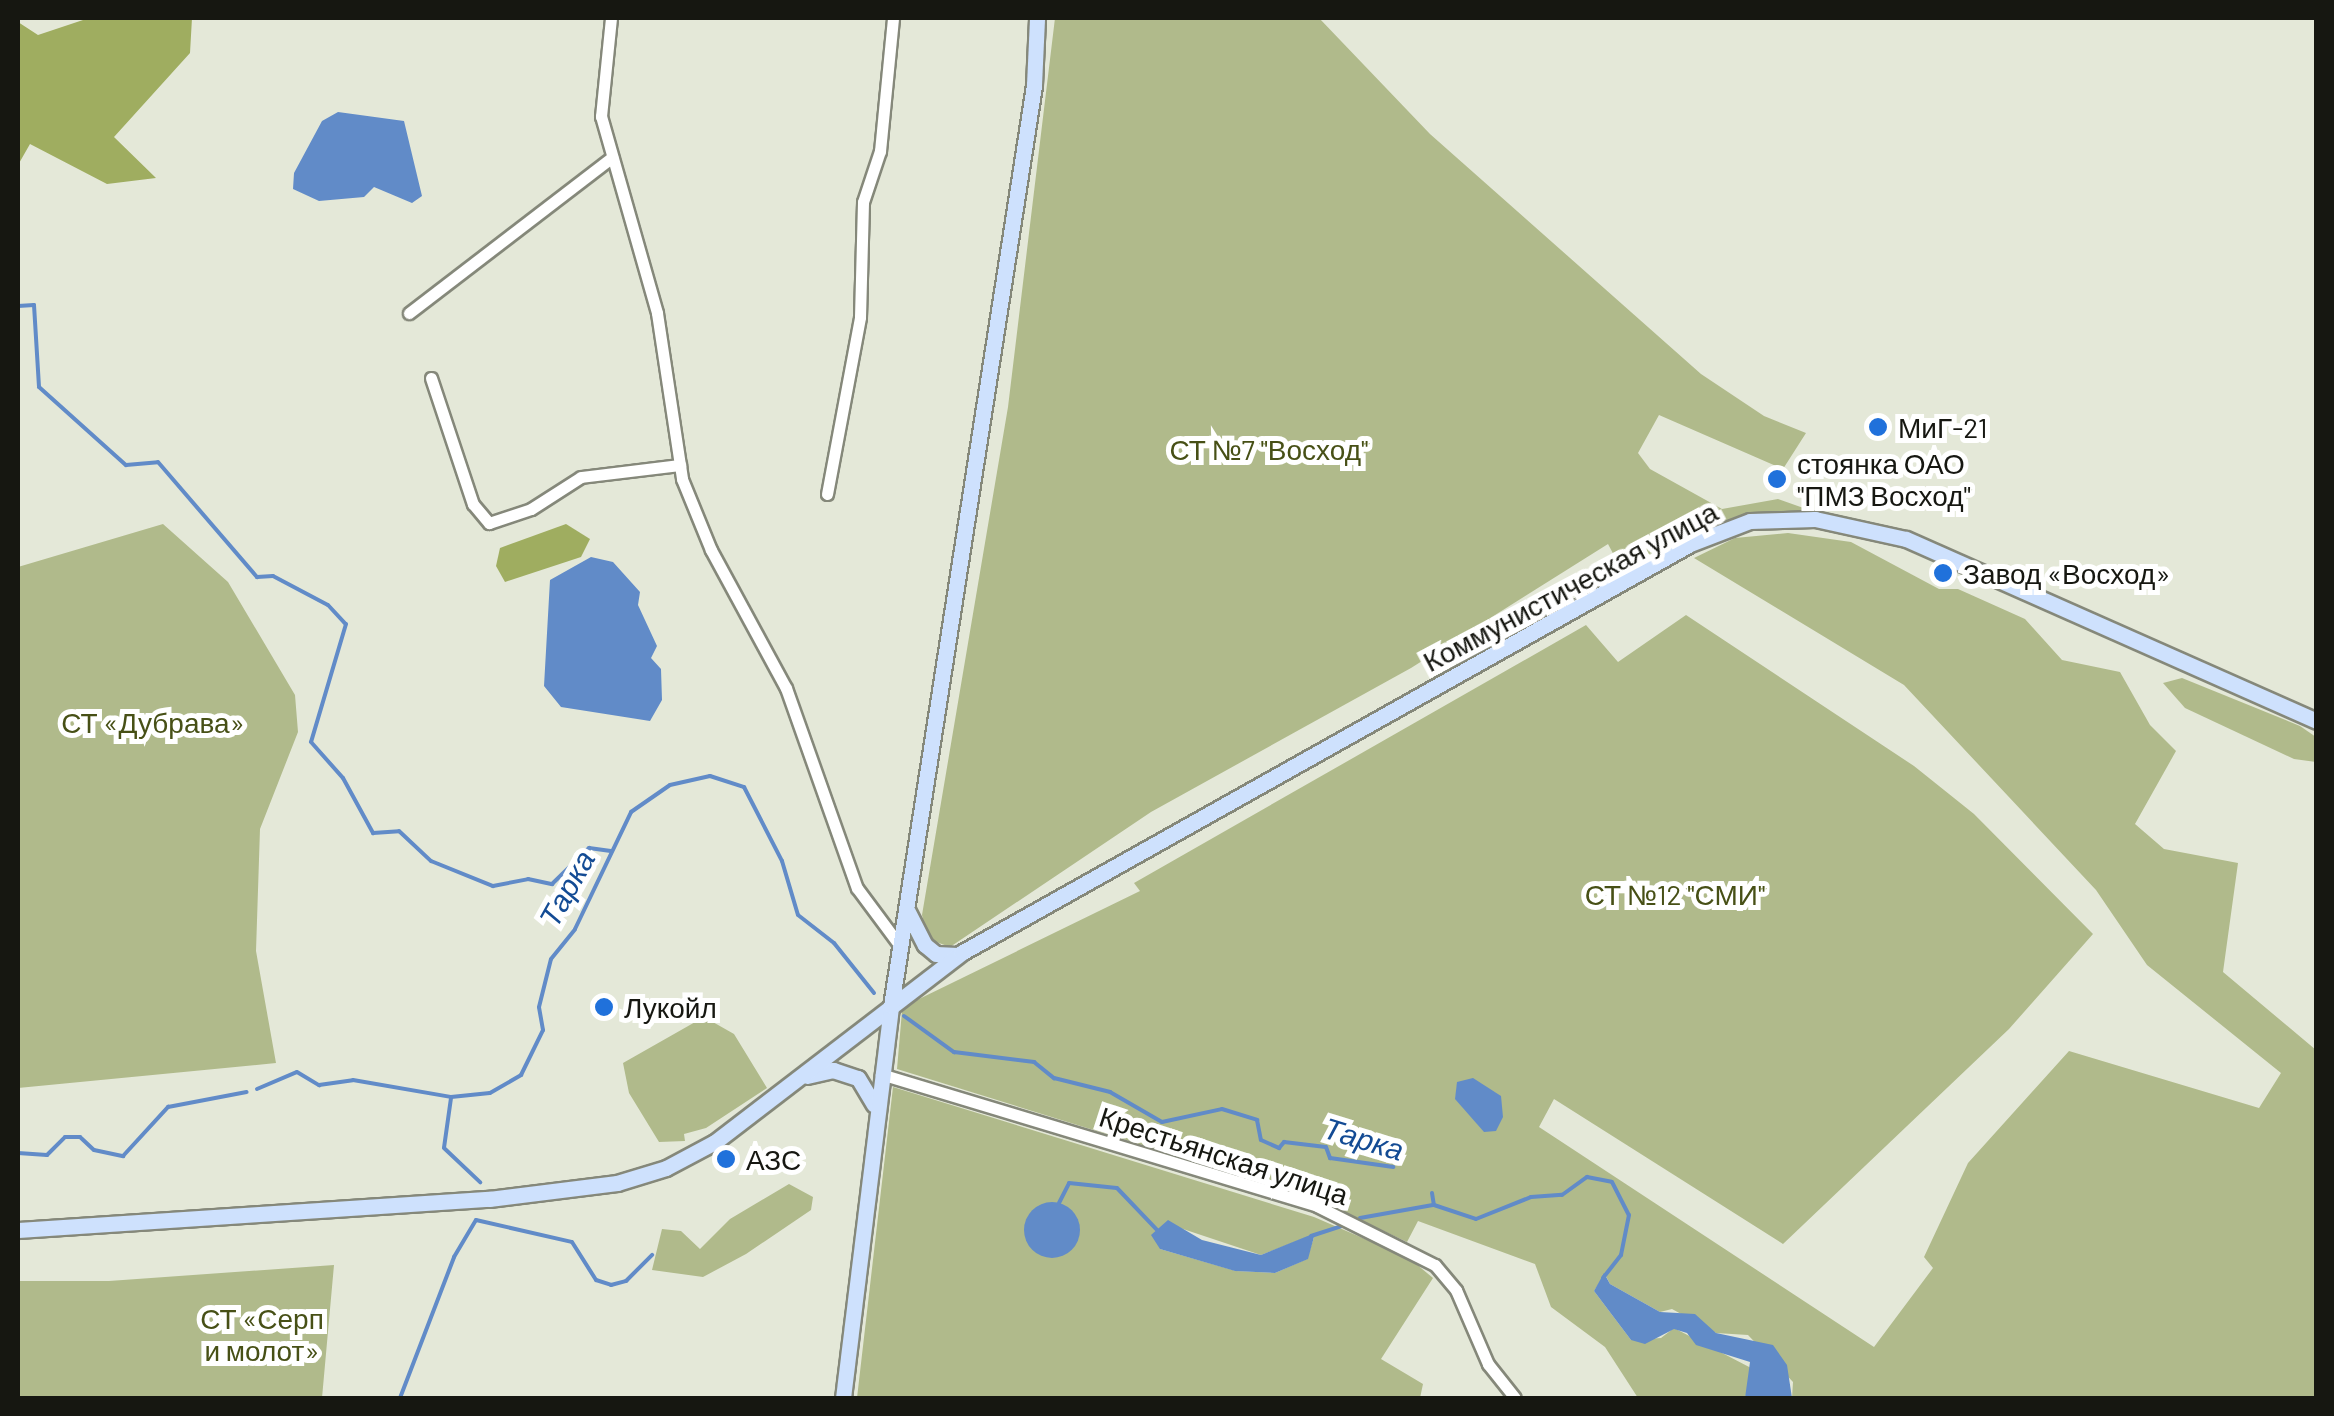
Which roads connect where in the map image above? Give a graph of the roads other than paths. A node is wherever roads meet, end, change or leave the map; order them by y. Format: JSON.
{"nodes":[{"id":1,"x":611,"y":18,"type":"edge"},
{"id":2,"x":894,"y":18,"type":"edge"},
{"id":3,"x":1037,"y":18,"type":"edge"},
{"id":4,"x":612,"y":157,"type":"junction"},
{"id":5,"x":409,"y":314,"type":"dead end"},
{"id":6,"x":431,"y":378,"type":"dead end"},
{"id":7,"x":680,"y":465,"type":"junction"},
{"id":8,"x":827,"y":494,"type":"dead end"},
{"id":9,"x":2316,"y":721,"type":"edge"},
{"id":10,"x":907,"y":910,"type":"junction"},
{"id":11,"x":900,"y":946,"type":"junction"},
{"id":12,"x":961,"y":953,"type":"junction"},
{"id":13,"x":891,"y":1006,"type":"junction"},
{"id":14,"x":881,"y":1074,"type":"junction"},
{"id":15,"x":786,"y":1088,"type":"junction"},
{"id":16,"x":876,"y":1112,"type":"junction"},
{"id":17,"x":18,"y":1230,"type":"edge"},
{"id":18,"x":843,"y":1398,"type":"edge"},
{"id":19,"x":1516,"y":1398,"type":"edge"}],
"edges":[{"from":1,"to":4,"type":"street"},
{"from":2,"to":8,"type":"street"},
{"from":3,"to":10,"type":"main road"},
{"from":4,"to":5,"type":"street"},
{"from":4,"to":7,"type":"street"},
{"from":6,"to":7,"type":"street"},
{"from":7,"to":11,"type":"street"},
{"from":9,"to":12,"type":"main road","name":"Коммунистическая улица"},
{"from":10,"to":11,"type":"main road"},
{"from":10,"to":12,"type":"main road"},
{"from":11,"to":13,"type":"main road"},
{"from":12,"to":13,"type":"main road","name":"Коммунистическая улица"},
{"from":13,"to":14,"type":"main road"},
{"from":13,"to":15,"type":"main road","name":"Коммунистическая улица"},
{"from":14,"to":16,"type":"main road"},
{"from":14,"to":19,"type":"street","name":"Крестьянская улица"},
{"from":15,"to":16,"type":"main road"},
{"from":15,"to":17,"type":"main road"},
{"from":16,"to":18,"type":"main road"}]}
